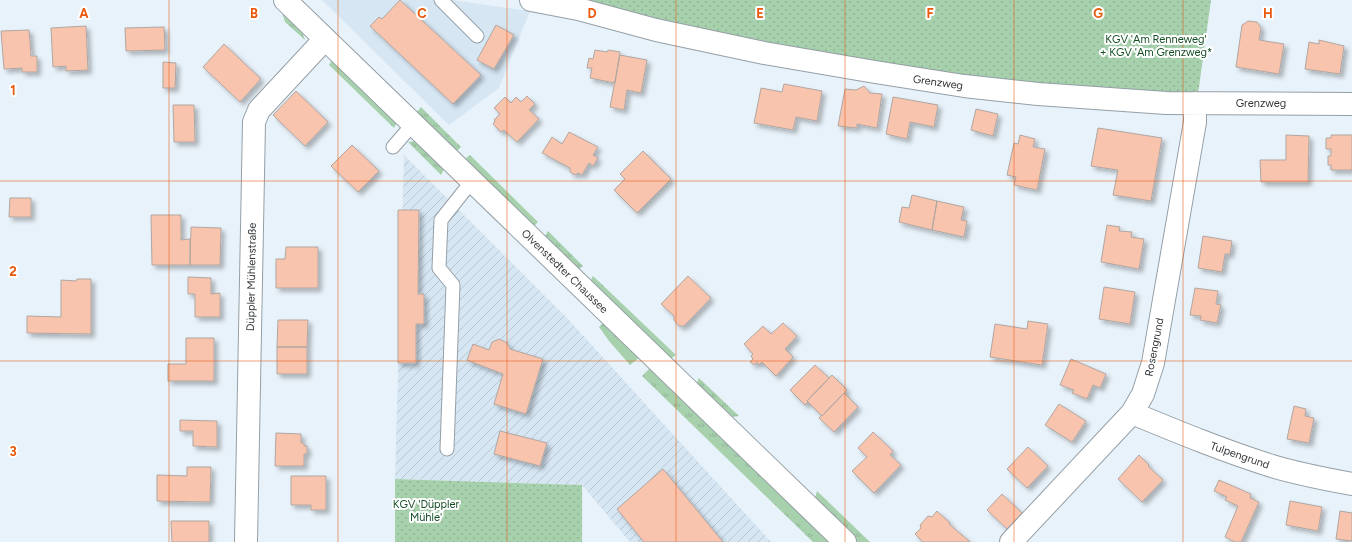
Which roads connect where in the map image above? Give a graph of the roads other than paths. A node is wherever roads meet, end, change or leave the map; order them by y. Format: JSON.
{"nodes":[{"id":1,"x":285,"y":0,"type":"edge"},
{"id":2,"x":441,"y":0,"type":"edge"},
{"id":3,"x":531,"y":0,"type":"edge"},
{"id":4,"x":477,"y":36,"type":"dead end"},
{"id":5,"x":325,"y":39,"type":"junction"},
{"id":6,"x":1195,"y":103,"type":"junction"},
{"id":7,"x":1352,"y":104,"type":"edge"},
{"id":8,"x":413,"y":124,"type":"junction"},
{"id":9,"x":393,"y":147,"type":"dead end"},
{"id":10,"x":472,"y":181,"type":"junction"},
{"id":11,"x":1132,"y":412,"type":"junction"},
{"id":12,"x":447,"y":449,"type":"dead end"},
{"id":13,"x":1352,"y":484,"type":"edge"},
{"id":14,"x":246,"y":542,"type":"edge"},
{"id":15,"x":845,"y":542,"type":"edge"},
{"id":16,"x":1011,"y":542,"type":"edge"}],
"edges":[{"from":1,"to":5,"type":"street","name":"Olvenstedter Chaussee"},
{"from":2,"to":4,"type":"lane"},
{"from":3,"to":6,"type":"street","name":"Grenzweg"},
{"from":5,"to":8,"type":"street","name":"Olvenstedter Chaussee"},
{"from":5,"to":14,"type":"street","name":"Düppler Mühlenstraße"},
{"from":6,"to":7,"type":"street","name":"Grenzweg"},
{"from":6,"to":11,"type":"street","name":"Rosengrund"},
{"from":8,"to":9,"type":"lane"},
{"from":8,"to":10,"type":"street","name":"Olvenstedter Chaussee"},
{"from":10,"to":12,"type":"lane"},
{"from":10,"to":15,"type":"street","name":"Olvenstedter Chaussee"},
{"from":11,"to":13,"type":"street","name":"Tulpengrund"},
{"from":11,"to":16,"type":"street","name":"Rosengrund"}]}
